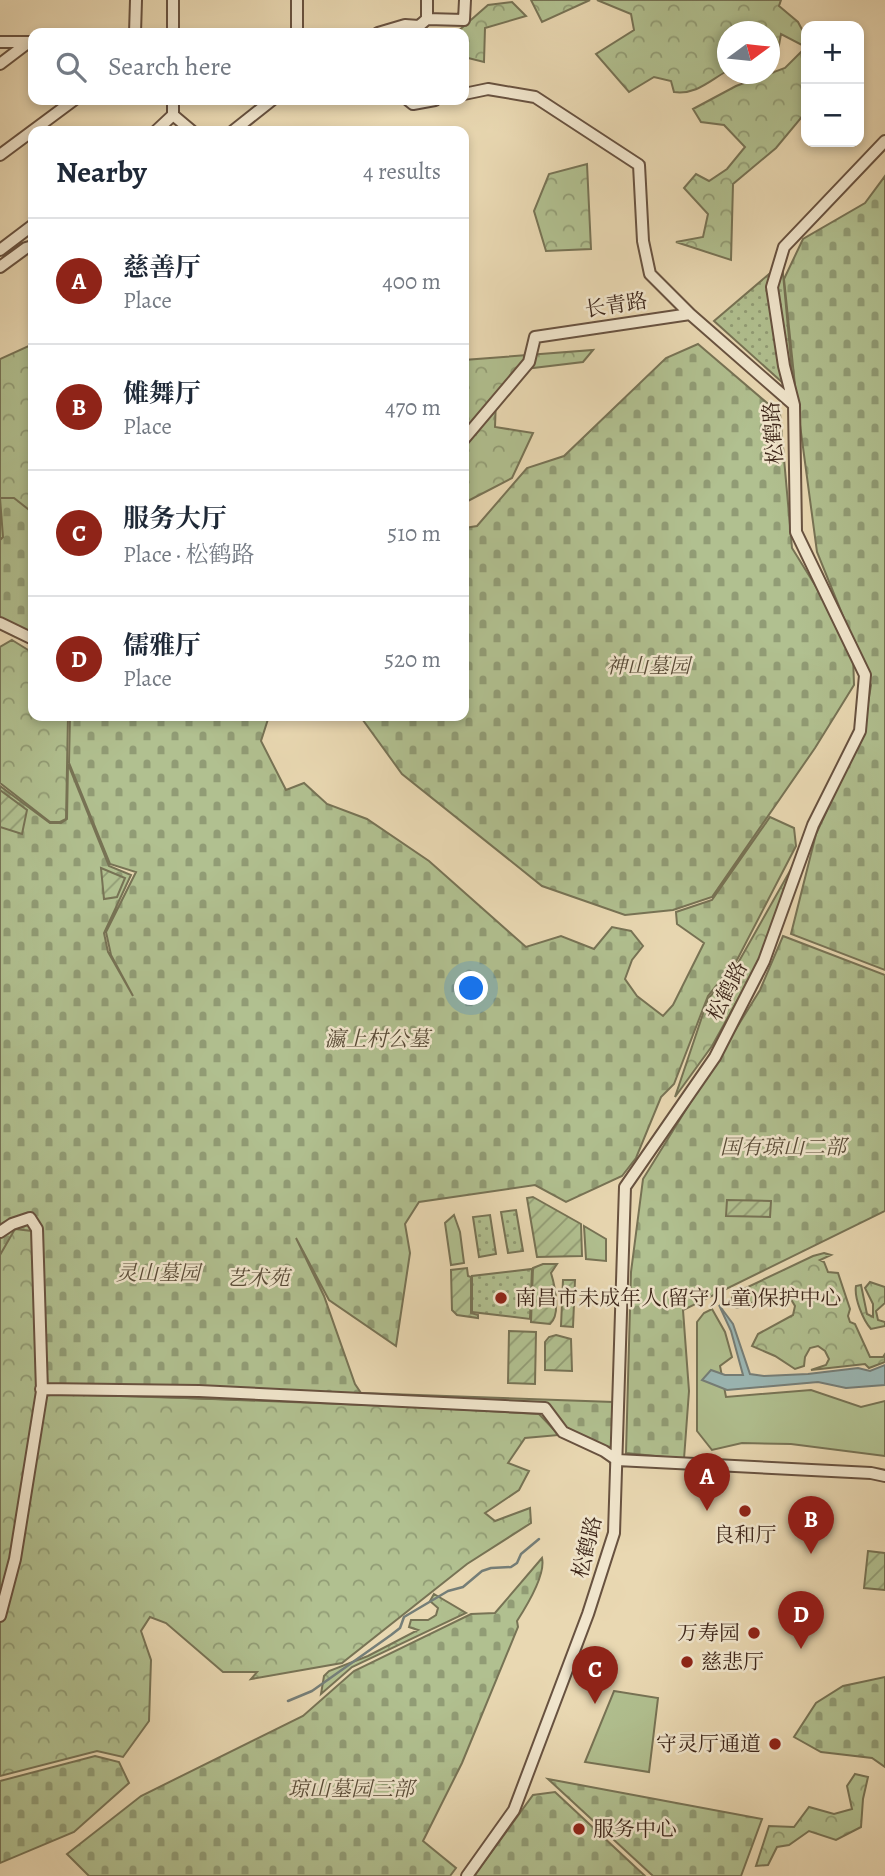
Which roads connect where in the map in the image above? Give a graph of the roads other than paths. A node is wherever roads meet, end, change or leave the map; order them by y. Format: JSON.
{"nodes":[{"id":1,"x":136,"y":0,"type":"edge"},
{"id":2,"x":173,"y":0,"type":"edge"},
{"id":3,"x":297,"y":0,"type":"edge"},
{"id":4,"x":427,"y":0,"type":"edge"},
{"id":5,"x":464,"y":0,"type":"edge"},
{"id":6,"x":427,"y":19,"type":"junction"},
{"id":7,"x":135,"y":28,"type":"edge"},
{"id":8,"x":173,"y":28,"type":"edge"},
{"id":9,"x":297,"y":28,"type":"edge"},
{"id":10,"x":395,"y":28,"type":"edge"},
{"id":11,"x":0,"y":42,"type":"edge"},
{"id":12,"x":28,"y":42,"type":"edge"},
{"id":13,"x":28,"y":44,"type":"edge"},
{"id":14,"x":0,"y":64,"type":"edge"},
{"id":15,"x":469,"y":93,"type":"edge"},
{"id":16,"x":67,"y":105,"type":"edge"},
{"id":17,"x":173,"y":105,"type":"edge"},
{"id":18,"x":266,"y":105,"type":"edge"},
{"id":19,"x":173,"y":115,"type":"junction"},
{"id":20,"x":39,"y":126,"type":"edge"},
{"id":21,"x":161,"y":126,"type":"edge"},
{"id":22,"x":186,"y":126,"type":"edge"},
{"id":23,"x":239,"y":126,"type":"edge"},
{"id":24,"x":28,"y":134,"type":"edge"},
{"id":25,"x":885,"y":141,"type":"edge"},
{"id":26,"x":0,"y":155,"type":"edge"},
{"id":27,"x":28,"y":229,"type":"edge"},
{"id":28,"x":28,"y":247,"type":"edge"},
{"id":29,"x":0,"y":250,"type":"edge"},
{"id":30,"x":0,"y":267,"type":"edge"},
{"id":31,"x":690,"y":314,"type":"junction"},
{"id":32,"x":794,"y":405,"type":"junction"},
{"id":33,"x":469,"y":433,"type":"edge"},
{"id":34,"x":0,"y":623,"type":"edge"},
{"id":35,"x":28,"y":637,"type":"edge"},
{"id":36,"x":0,"y":1232,"type":"edge"},
{"id":37,"x":41,"y":1389,"type":"junction"},
{"id":38,"x":617,"y":1460,"type":"junction"},
{"id":39,"x":885,"y":1476,"type":"edge"},
{"id":40,"x":0,"y":1616,"type":"edge"},
{"id":41,"x":467,"y":1876,"type":"edge"}],
"edges":[{"from":1,"to":7,"type":"street"},
{"from":2,"to":8,"type":"street"},
{"from":3,"to":9,"type":"street"},
{"from":4,"to":6,"type":"street"},
{"from":5,"to":6,"type":"street"},
{"from":6,"to":10,"type":"street"},
{"from":11,"to":12,"type":"street"},
{"from":13,"to":14,"type":"street"},
{"from":15,"to":31,"type":"street"},
{"from":16,"to":20,"type":"street"},
{"from":17,"to":19,"type":"street"},
{"from":18,"to":23,"type":"street"},
{"from":19,"to":21,"type":"street"},
{"from":19,"to":22,"type":"street"},
{"from":24,"to":26,"type":"street"},
{"from":25,"to":32,"type":"street","name":"松鹤路"},
{"from":27,"to":29,"type":"street"},
{"from":28,"to":30,"type":"street"},
{"from":31,"to":32,"type":"street"},
{"from":31,"to":33,"type":"street","name":"长青路"},
{"from":32,"to":38,"type":"street","name":"松鹤路"},
{"from":34,"to":35,"type":"street"},
{"from":36,"to":37,"type":"street"},
{"from":37,"to":38,"type":"street"},
{"from":37,"to":40,"type":"street"},
{"from":38,"to":39,"type":"street"},
{"from":38,"to":41,"type":"street","name":"松鹤路"}]}
